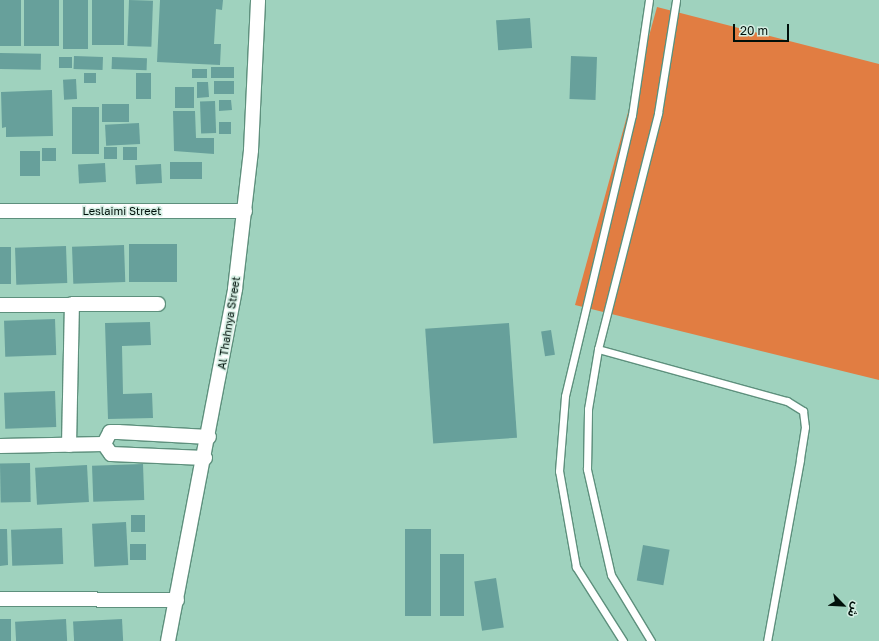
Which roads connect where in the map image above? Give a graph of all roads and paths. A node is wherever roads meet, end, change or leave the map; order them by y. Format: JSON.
{"nodes":[{"id":1,"x":258,"y":0,"type":"edge"},
{"id":2,"x":649,"y":0,"type":"edge"},
{"id":3,"x":676,"y":0,"type":"edge"},
{"id":4,"x":0,"y":210,"type":"edge"},
{"id":5,"x":244,"y":211,"type":"junction"},
{"id":6,"x":72,"y":304,"type":"junction"},
{"id":7,"x":158,"y":304,"type":"dead end"},
{"id":8,"x":0,"y":305,"type":"edge"},
{"id":9,"x":598,"y":349,"type":"junction"},
{"id":10,"x":209,"y":437,"type":"junction"},
{"id":11,"x":104,"y":444,"type":"junction"},
{"id":12,"x":68,"y":445,"type":"junction"},
{"id":13,"x":0,"y":446,"type":"edge"},
{"id":14,"x":205,"y":458,"type":"junction"},
{"id":15,"x":0,"y":599,"type":"edge"},
{"id":16,"x":177,"y":600,"type":"junction"},
{"id":17,"x":168,"y":641,"type":"edge"},
{"id":18,"x":623,"y":641,"type":"edge"},
{"id":19,"x":651,"y":641,"type":"edge"},
{"id":20,"x":767,"y":641,"type":"edge"}],
"edges":[{"from":1,"to":5,"type":"street","name":"Al Thahnya Street"},
{"from":2,"to":18,"type":"lane"},
{"from":3,"to":9,"type":"lane"},
{"from":4,"to":5,"type":"street","name":"Leslaimi Street"},
{"from":5,"to":10,"type":"street","name":"Al Thahnya Street"},
{"from":6,"to":7,"type":"street"},
{"from":6,"to":8,"type":"street"},
{"from":6,"to":12,"type":"street"},
{"from":9,"to":19,"type":"lane"},
{"from":9,"to":20,"type":"lane"},
{"from":10,"to":11,"type":"street"},
{"from":10,"to":14,"type":"street","name":"Al Thahnya Street"},
{"from":11,"to":12,"type":"street"},
{"from":11,"to":14,"type":"street"},
{"from":12,"to":13,"type":"street"},
{"from":14,"to":16,"type":"street","name":"Al Thahnya Street"},
{"from":15,"to":16,"type":"street"},
{"from":16,"to":17,"type":"street","name":"Al Thahnya Street"}]}
